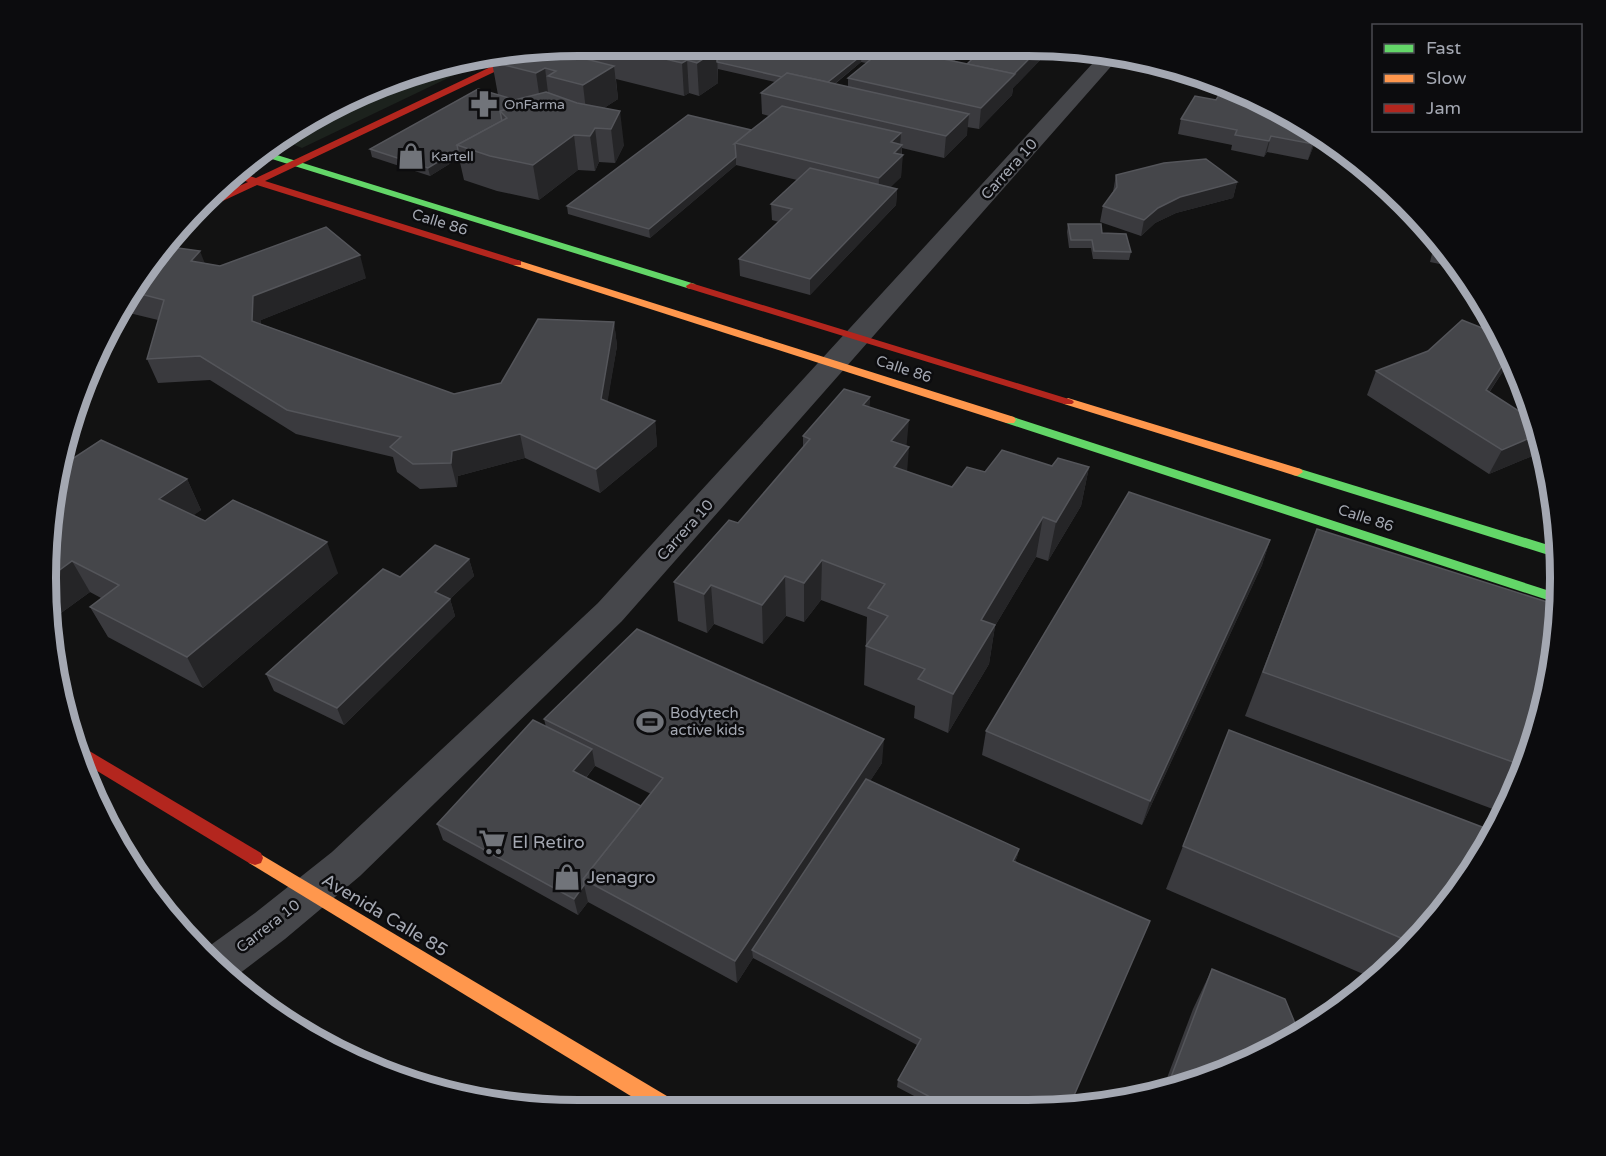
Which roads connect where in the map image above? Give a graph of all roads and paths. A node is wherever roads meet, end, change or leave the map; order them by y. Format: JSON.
{"nodes":[{"id":1,"x":513,"y":60,"type":"edge"},
{"id":2,"x":1105,"y":62,"type":"edge"},
{"id":3,"x":270,"y":156,"type":"edge"},
{"id":4,"x":297,"y":164,"type":"junction"},
{"id":5,"x":243,"y":177,"type":"edge"},
{"id":6,"x":258,"y":182,"type":"junction"},
{"id":7,"x":218,"y":200,"type":"edge"},
{"id":8,"x":859,"y":337,"type":"junction"},
{"id":9,"x":834,"y":364,"type":"junction"},
{"id":10,"x":1549,"y":550,"type":"edge"},
{"id":11,"x":1550,"y":595,"type":"edge"},
{"id":12,"x":87,"y":757,"type":"edge"},
{"id":13,"x":312,"y":891,"type":"junction"},
{"id":14,"x":223,"y":961,"type":"edge"},
{"id":15,"x":655,"y":1100,"type":"edge"}],
"edges":[{"from":1,"to":4,"type":"street"},
{"from":2,"to":8,"type":"street","name":"Carrera 10"},
{"from":3,"to":4,"type":"street","name":"Calle 86"},
{"from":4,"to":6,"type":"street"},
{"from":4,"to":8,"type":"street","name":"Calle 86"},
{"from":5,"to":6,"type":"street","name":"Calle 86"},
{"from":6,"to":7,"type":"street"},
{"from":6,"to":9,"type":"street","name":"Calle 86"},
{"from":8,"to":9,"type":"street","name":"Carrera 10"},
{"from":8,"to":10,"type":"street","name":"Calle 86"},
{"from":9,"to":11,"type":"street","name":"Calle 86"},
{"from":9,"to":13,"type":"street","name":"Carrera 10"},
{"from":12,"to":13,"type":"street","name":"Avenida Calle 85"},
{"from":13,"to":14,"type":"street","name":"Carrera 10"},
{"from":13,"to":15,"type":"street","name":"Avenida Calle 85"}]}
